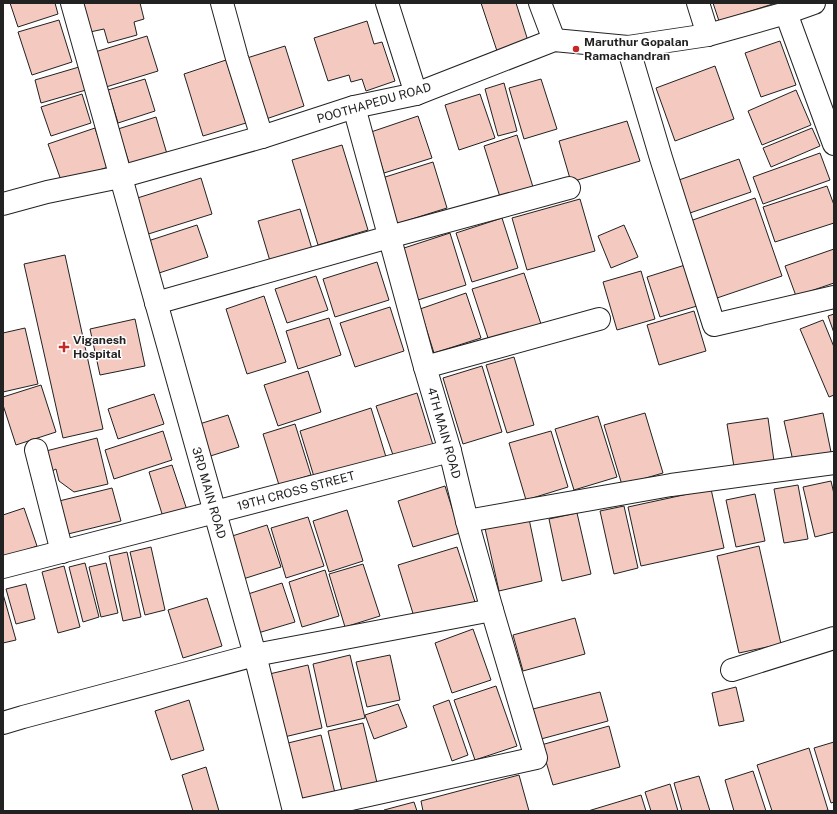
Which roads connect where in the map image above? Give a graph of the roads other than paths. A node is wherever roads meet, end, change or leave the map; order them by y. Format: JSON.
{"nodes":[{"id":1,"x":72,"y":3,"type":"edge"},
{"id":2,"x":222,"y":3,"type":"edge"},
{"id":3,"x":387,"y":3,"type":"edge"},
{"id":4,"x":540,"y":3,"type":"edge"},
{"id":5,"x":698,"y":3,"type":"edge"},
{"id":6,"x":814,"y":3,"type":"edge"},
{"id":7,"x":786,"y":13,"type":"junction"},
{"id":8,"x":708,"y":34,"type":"junction"},
{"id":9,"x":554,"y":40,"type":"junction"},
{"id":10,"x":628,"y":47,"type":"junction"},
{"id":11,"x":416,"y":94,"type":"junction"},
{"id":12,"x":354,"y":107,"type":"junction"},
{"id":13,"x":262,"y":137,"type":"junction"},
{"id":14,"x":834,"y":144,"type":"edge"},
{"id":15,"x":120,"y":177,"type":"junction"},
{"id":16,"x":569,"y":188,"type":"dead end"},
{"id":17,"x":3,"y":204,"type":"edge"},
{"id":18,"x":389,"y":237,"type":"junction"},
{"id":19,"x":834,"y":297,"type":"edge"},
{"id":20,"x":156,"y":303,"type":"junction"},
{"id":21,"x":599,"y":319,"type":"dead end"},
{"id":22,"x":425,"y":367,"type":"junction"},
{"id":23,"x":36,"y":450,"type":"dead end"},
{"id":24,"x":450,"y":451,"type":"junction"},
{"id":25,"x":834,"y":463,"type":"edge"},
{"id":26,"x":215,"y":512,"type":"junction"},
{"id":27,"x":467,"y":521,"type":"junction"},
{"id":28,"x":62,"y":552,"type":"junction"},
{"id":29,"x":3,"y":567,"type":"edge"},
{"id":30,"x":492,"y":610,"type":"junction"},
{"id":31,"x":834,"y":638,"type":"edge"},
{"id":32,"x":255,"y":655,"type":"junction"},
{"id":33,"x":732,"y":670,"type":"dead end"},
{"id":34,"x":3,"y":723,"type":"edge"},
{"id":35,"x":295,"y":811,"type":"edge"}],
"edges":[{"from":1,"to":15,"type":"street","name":"3RD MAIN ROAD"},
{"from":2,"to":13,"type":"street"},
{"from":3,"to":11,"type":"street"},
{"from":4,"to":9,"type":"street"},
{"from":5,"to":8,"type":"street"},
{"from":6,"to":7,"type":"street","name":"POOTHAPEDU ROAD"},
{"from":7,"to":8,"type":"street","name":"POOTHAPEDU ROAD"},
{"from":7,"to":14,"type":"street"},
{"from":8,"to":10,"type":"street","name":"POOTHAPEDU ROAD"},
{"from":9,"to":10,"type":"street","name":"POOTHAPEDU ROAD"},
{"from":9,"to":11,"type":"street","name":"POOTHAPEDU ROAD"},
{"from":10,"to":19,"type":"street"},
{"from":11,"to":12,"type":"street","name":"POOTHAPEDU ROAD"},
{"from":12,"to":13,"type":"street","name":"POOTHAPEDU ROAD"},
{"from":12,"to":18,"type":"street","name":"4TH MAIN ROAD"},
{"from":13,"to":15,"type":"street","name":"POOTHAPEDU ROAD"},
{"from":15,"to":17,"type":"street","name":"POOTHAPEDU ROAD"},
{"from":15,"to":20,"type":"street","name":"3RD MAIN ROAD"},
{"from":16,"to":18,"type":"street"},
{"from":18,"to":20,"type":"street"},
{"from":18,"to":22,"type":"street","name":"4TH MAIN ROAD"},
{"from":20,"to":26,"type":"street","name":"3RD MAIN ROAD"},
{"from":21,"to":22,"type":"street"},
{"from":22,"to":24,"type":"street","name":"4TH MAIN ROAD"},
{"from":23,"to":28,"type":"street"},
{"from":24,"to":26,"type":"street","name":"19TH CROSS STREET"},
{"from":24,"to":27,"type":"street","name":"4TH MAIN ROAD"},
{"from":25,"to":27,"type":"street"},
{"from":26,"to":28,"type":"street","name":"19TH CROSS STREET"},
{"from":26,"to":32,"type":"street","name":"3RD MAIN ROAD"},
{"from":27,"to":30,"type":"street","name":"4TH MAIN ROAD"},
{"from":28,"to":29,"type":"street","name":"19TH CROSS STREET"},
{"from":30,"to":32,"type":"street"},
{"from":30,"to":35,"type":"street","name":"4TH MAIN ROAD"},
{"from":31,"to":33,"type":"street"},
{"from":32,"to":34,"type":"street"},
{"from":32,"to":35,"type":"street","name":"3RD MAIN ROAD"}]}
